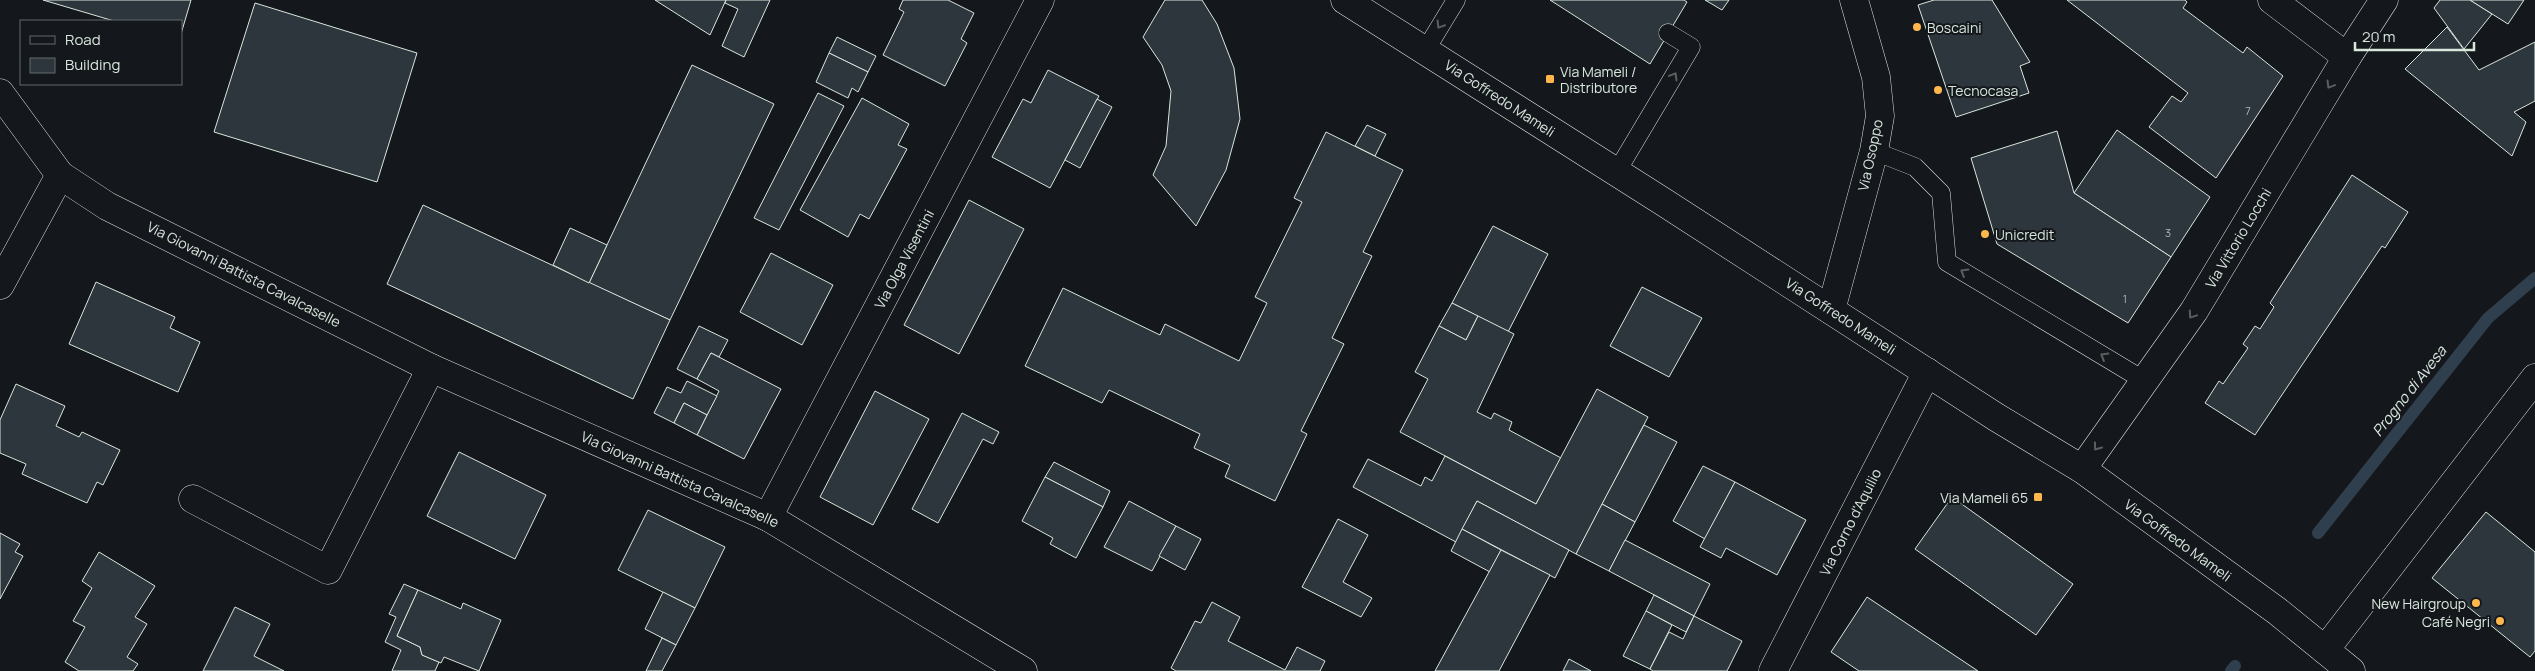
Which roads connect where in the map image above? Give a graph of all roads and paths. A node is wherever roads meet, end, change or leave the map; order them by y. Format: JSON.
{"nodes":[{"id":1,"x":1040,"y":0,"type":"edge"},
{"id":2,"x":1345,"y":0,"type":"edge"},
{"id":3,"x":1456,"y":0,"type":"edge"},
{"id":4,"x":1854,"y":0,"type":"edge"},
{"id":5,"x":2272,"y":0,"type":"edge"},
{"id":6,"x":2384,"y":0,"type":"edge"},
{"id":7,"x":1668,"y":33,"type":"dead end"},
{"id":8,"x":1425,"y":51,"type":"junction"},
{"id":9,"x":2346,"y":57,"type":"junction"},
{"id":10,"x":0,"y":93,"type":"edge"},
{"id":11,"x":1874,"y":151,"type":"junction"},
{"id":12,"x":1616,"y":173,"type":"junction"},
{"id":13,"x":60,"y":175,"type":"junction"},
{"id":14,"x":0,"y":285,"type":"edge"},
{"id":15,"x":1831,"y":310,"type":"junction"},
{"id":16,"x":431,"y":368,"type":"junction"},
{"id":17,"x":1927,"y":372,"type":"junction"},
{"id":18,"x":2535,"y":378,"type":"edge"},
{"id":19,"x":2146,"y":381,"type":"junction"},
{"id":20,"x":2082,"y":469,"type":"junction"},
{"id":21,"x":193,"y":499,"type":"dead end"},
{"id":22,"x":768,"y":517,"type":"junction"},
{"id":23,"x":2325,"y":650,"type":"junction"},
{"id":24,"x":1023,"y":671,"type":"edge"},
{"id":25,"x":1773,"y":671,"type":"edge"},
{"id":26,"x":2352,"y":671,"type":"edge"}],
"edges":[{"from":1,"to":22,"type":"street","name":"Via Olga Visentini"},
{"from":2,"to":8,"type":"street","name":"Via Goffredo Mameli"},
{"from":3,"to":8,"type":"lane","one_way":true},
{"from":4,"to":11,"type":"street","name":"Via Osoppo"},
{"from":5,"to":9,"type":"street"},
{"from":6,"to":9,"type":"street","name":"Via Vittorio Locchi"},
{"from":12,"to":7,"type":"lane","one_way":true},
{"from":8,"to":12,"type":"street","name":"Via Goffredo Mameli"},
{"from":9,"to":19,"type":"street","name":"Via Vittorio Locchi","one_way":true},
{"from":10,"to":13,"type":"street","name":"Via Giovanni Battista Cavalcaselle"},
{"from":11,"to":15,"type":"street","name":"Via Osoppo"},
{"from":19,"to":11,"type":"lane","one_way":true},
{"from":12,"to":15,"type":"street","name":"Via Goffredo Mameli"},
{"from":13,"to":14,"type":"street"},
{"from":13,"to":16,"type":"street","name":"Via Giovanni Battista Cavalcaselle"},
{"from":15,"to":17,"type":"street","name":"Via Goffredo Mameli"},
{"from":16,"to":21,"type":"street"},
{"from":16,"to":22,"type":"street","name":"Via Giovanni Battista Cavalcaselle"},
{"from":17,"to":20,"type":"street","name":"Via Goffredo Mameli"},
{"from":17,"to":25,"type":"street","name":"Via Corno d'Aquilio"},
{"from":18,"to":23,"type":"street"},
{"from":19,"to":20,"type":"street","name":"Via Vittorio Locchi","one_way":true},
{"from":20,"to":23,"type":"street","name":"Via Goffredo Mameli"},
{"from":22,"to":24,"type":"street","name":"Via Giovanni Battista Cavalcaselle"},
{"from":23,"to":26,"type":"street","name":"Via Goffredo Mameli"}]}
